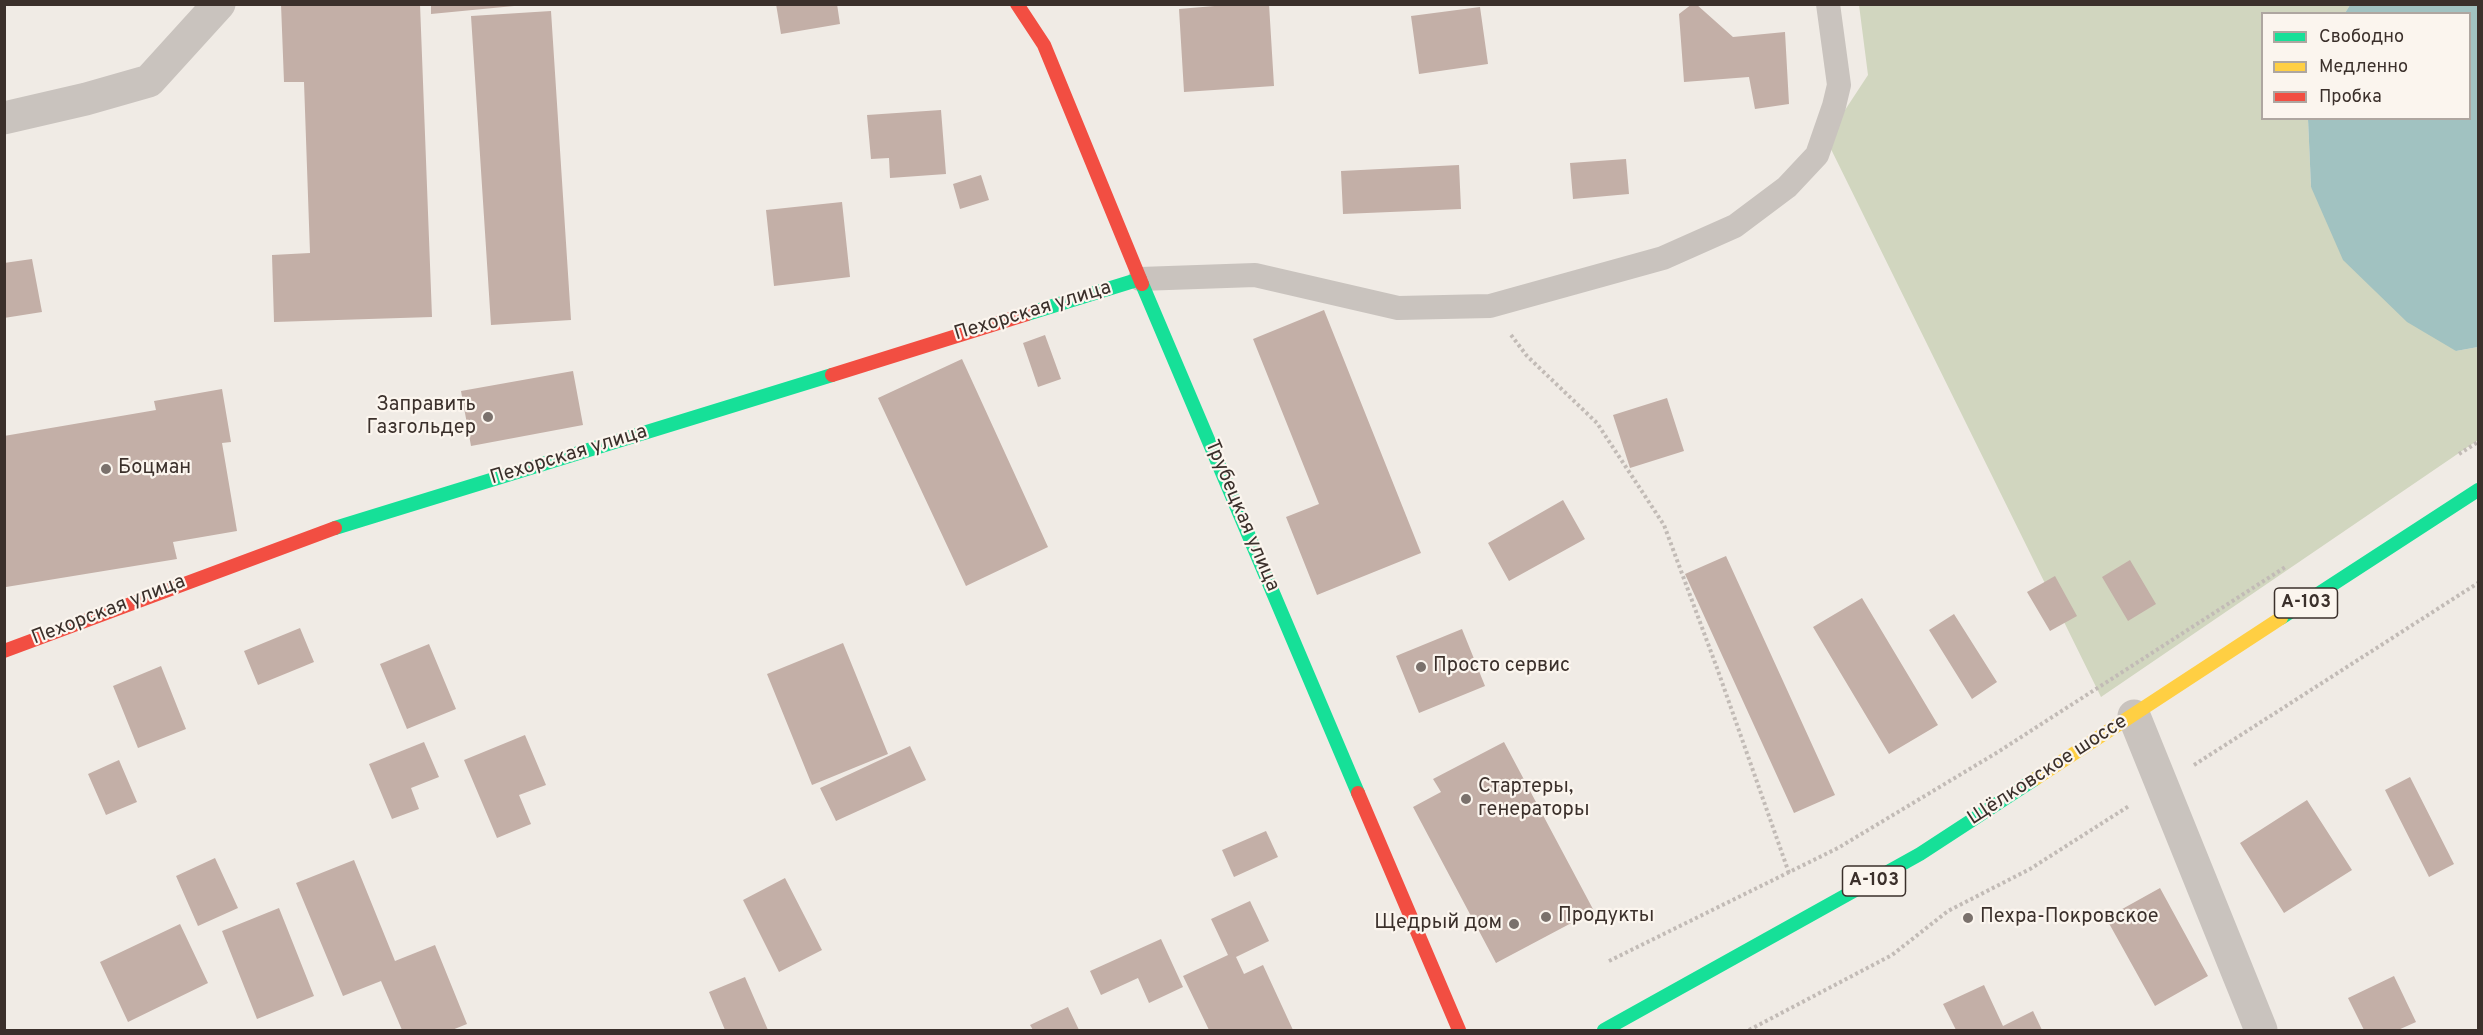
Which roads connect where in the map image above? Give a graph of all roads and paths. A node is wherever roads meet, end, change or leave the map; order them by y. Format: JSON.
{"nodes":[{"id":1,"x":219,"y":4,"type":"edge"},
{"id":2,"x":1017,"y":4,"type":"edge"},
{"id":3,"x":1828,"y":4,"type":"edge"},
{"id":4,"x":4,"y":118,"type":"edge"},
{"id":5,"x":1140,"y":279,"type":"junction"},
{"id":6,"x":1490,"y":306,"type":"junction"},
{"id":7,"x":2478,"y":442,"type":"edge"},
{"id":8,"x":2458,"y":455,"type":"dead end"},
{"id":9,"x":2478,"y":490,"type":"edge"},
{"id":10,"x":2288,"y":565,"type":"dead end"},
{"id":11,"x":4,"y":651,"type":"edge"},
{"id":12,"x":2134,"y":716,"type":"junction"},
{"id":13,"x":1789,"y":873,"type":"junction"},
{"id":14,"x":1892,"y":955,"type":"dead end"},
{"id":15,"x":1609,"y":961,"type":"dead end"},
{"id":16,"x":1459,"y":1030,"type":"edge"},
{"id":17,"x":1604,"y":1030,"type":"edge"},
{"id":18,"x":1749,"y":1030,"type":"edge"},
{"id":19,"x":2261,"y":1030,"type":"edge"}],
"edges":[{"from":1,"to":4,"type":"street"},
{"from":2,"to":5,"type":"main road","name":"Трубецкая улица"},
{"from":3,"to":6,"type":"lane"},
{"from":5,"to":6,"type":"lane"},
{"from":5,"to":11,"type":"main road","name":"Пехорская улица"},
{"from":5,"to":16,"type":"main road","name":"Трубецкая улица"},
{"from":6,"to":13,"type":"path"},
{"from":7,"to":8,"type":"path"},
{"from":9,"to":12,"type":"main road","name":"Щёлковское шоссе","number":"А-103"},
{"from":10,"to":13,"type":"path"},
{"from":12,"to":17,"type":"main road","name":"Щёлковское шоссе","number":"А-103"},
{"from":12,"to":19,"type":"street"},
{"from":13,"to":15,"type":"path"},
{"from":14,"to":18,"type":"path"}]}
